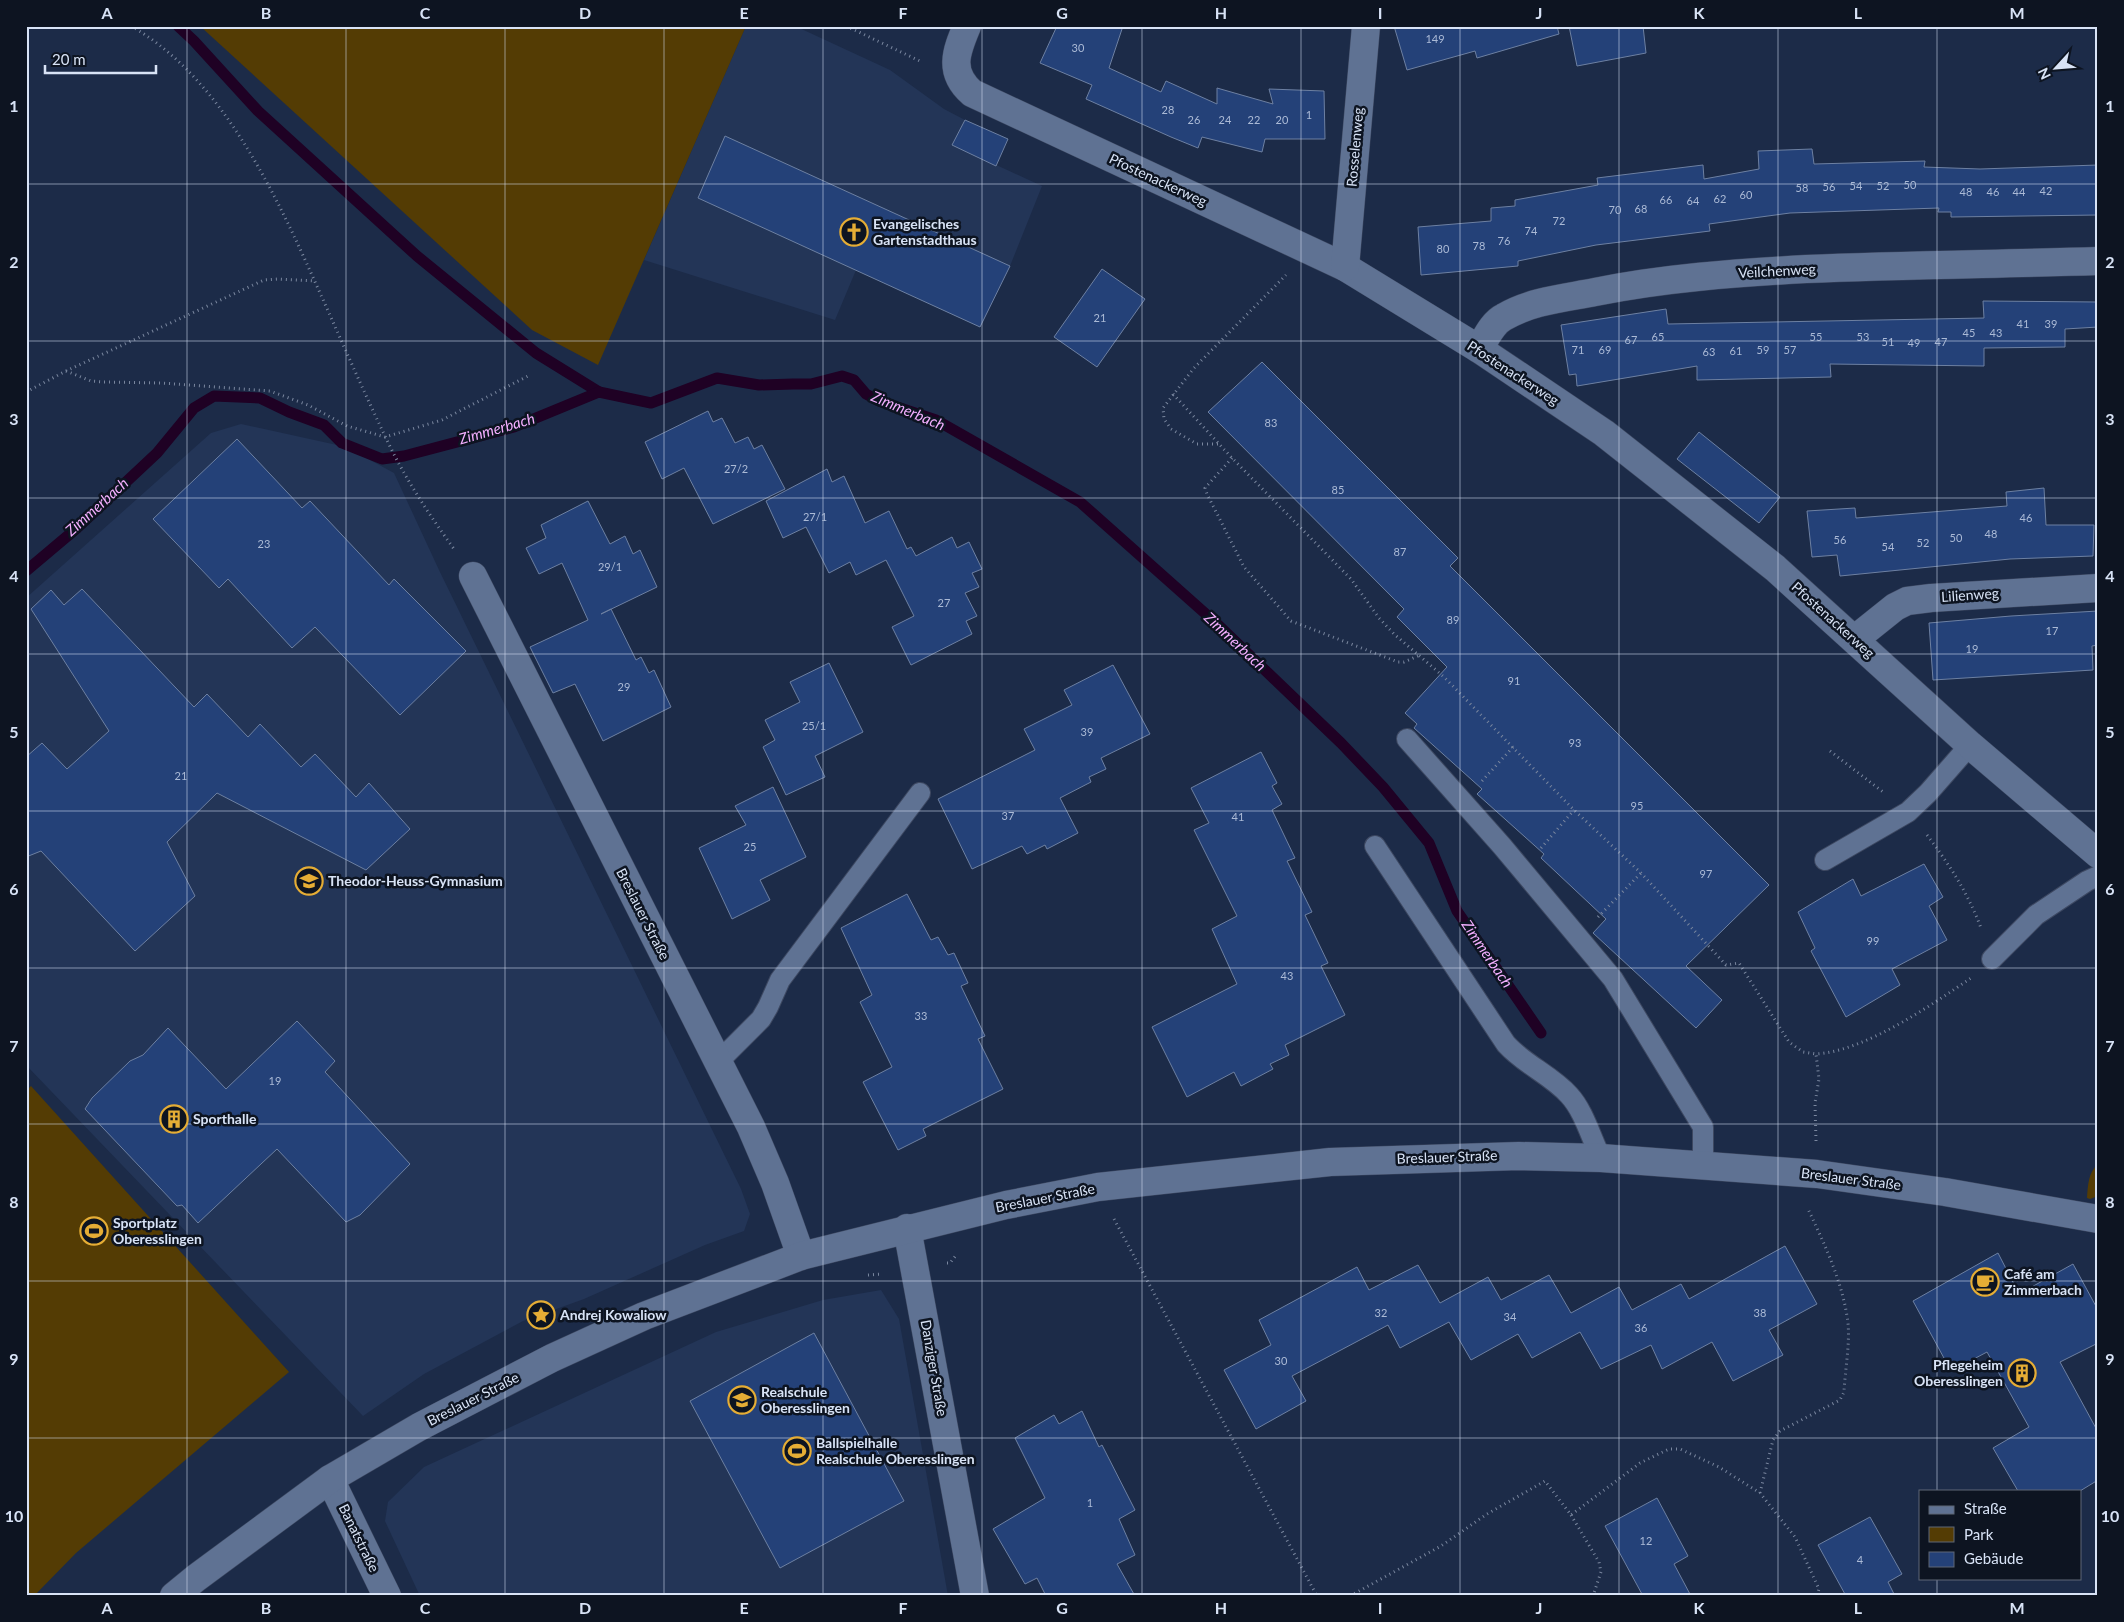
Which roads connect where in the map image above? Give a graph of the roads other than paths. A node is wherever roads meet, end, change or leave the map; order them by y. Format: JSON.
{"nodes":[{"id":1,"x":967,"y":26,"type":"edge"},
{"id":2,"x":1366,"y":26,"type":"edge"},
{"id":3,"x":2098,"y":261,"type":"edge"},
{"id":4,"x":1345,"y":267,"type":"junction"},
{"id":5,"x":1479,"y":349,"type":"junction"},
{"id":6,"x":473,"y":576,"type":"road end"},
{"id":7,"x":2098,"y":588,"type":"edge"},
{"id":8,"x":1855,"y":639,"type":"junction"},
{"id":9,"x":1407,"y":739,"type":"dead end"},
{"id":10,"x":1970,"y":745,"type":"junction"},
{"id":11,"x":920,"y":793,"type":"dead end"},
{"id":12,"x":1375,"y":846,"type":"dead end"},
{"id":13,"x":2098,"y":854,"type":"edge"},
{"id":14,"x":1825,"y":860,"type":"dead end"},
{"id":15,"x":2098,"y":876,"type":"edge"},
{"id":16,"x":1992,"y":959,"type":"road end"},
{"id":17,"x":719,"y":1062,"type":"junction"},
{"id":18,"x":1601,"y":1158,"type":"junction"},
{"id":19,"x":1702,"y":1164,"type":"junction"},
{"id":20,"x":2098,"y":1219,"type":"edge"},
{"id":21,"x":907,"y":1228,"type":"junction"},
{"id":22,"x":802,"y":1256,"type":"junction"},
{"id":23,"x":330,"y":1479,"type":"junction"},
{"id":24,"x":174,"y":1596,"type":"edge"},
{"id":25,"x":387,"y":1596,"type":"edge"},
{"id":26,"x":975,"y":1596,"type":"edge"}],
"edges":[{"from":1,"to":4,"type":"street","name":"Pfostenackerweg"},
{"from":2,"to":4,"type":"street","name":"Rosselenweg"},
{"from":3,"to":5,"type":"street","name":"Veilchenweg"},
{"from":4,"to":5,"type":"street","name":"Pfostenackerweg"},
{"from":5,"to":8,"type":"street","name":"Pfostenackerweg"},
{"from":6,"to":17,"type":"street","name":"Breslauer Straße"},
{"from":7,"to":8,"type":"street","name":"Lilienweg"},
{"from":8,"to":10,"type":"street","name":"Pfostenackerweg"},
{"from":9,"to":19,"type":"lane"},
{"from":10,"to":13,"type":"street","name":"Pfostenackerweg"},
{"from":10,"to":14,"type":"lane"},
{"from":11,"to":17,"type":"lane"},
{"from":12,"to":18,"type":"lane"},
{"from":15,"to":16,"type":"lane"},
{"from":17,"to":22,"type":"street","name":"Breslauer Straße"},
{"from":18,"to":19,"type":"street","name":"Breslauer Straße"},
{"from":18,"to":21,"type":"street","name":"Breslauer Straße"},
{"from":19,"to":20,"type":"street","name":"Breslauer Straße"},
{"from":21,"to":22,"type":"street","name":"Breslauer Straße"},
{"from":21,"to":26,"type":"street","name":"Danziger Straße"},
{"from":22,"to":23,"type":"street","name":"Breslauer Straße"},
{"from":23,"to":24,"type":"street","name":"Breslauer Straße"},
{"from":23,"to":25,"type":"street","name":"Banatstraße"}]}
